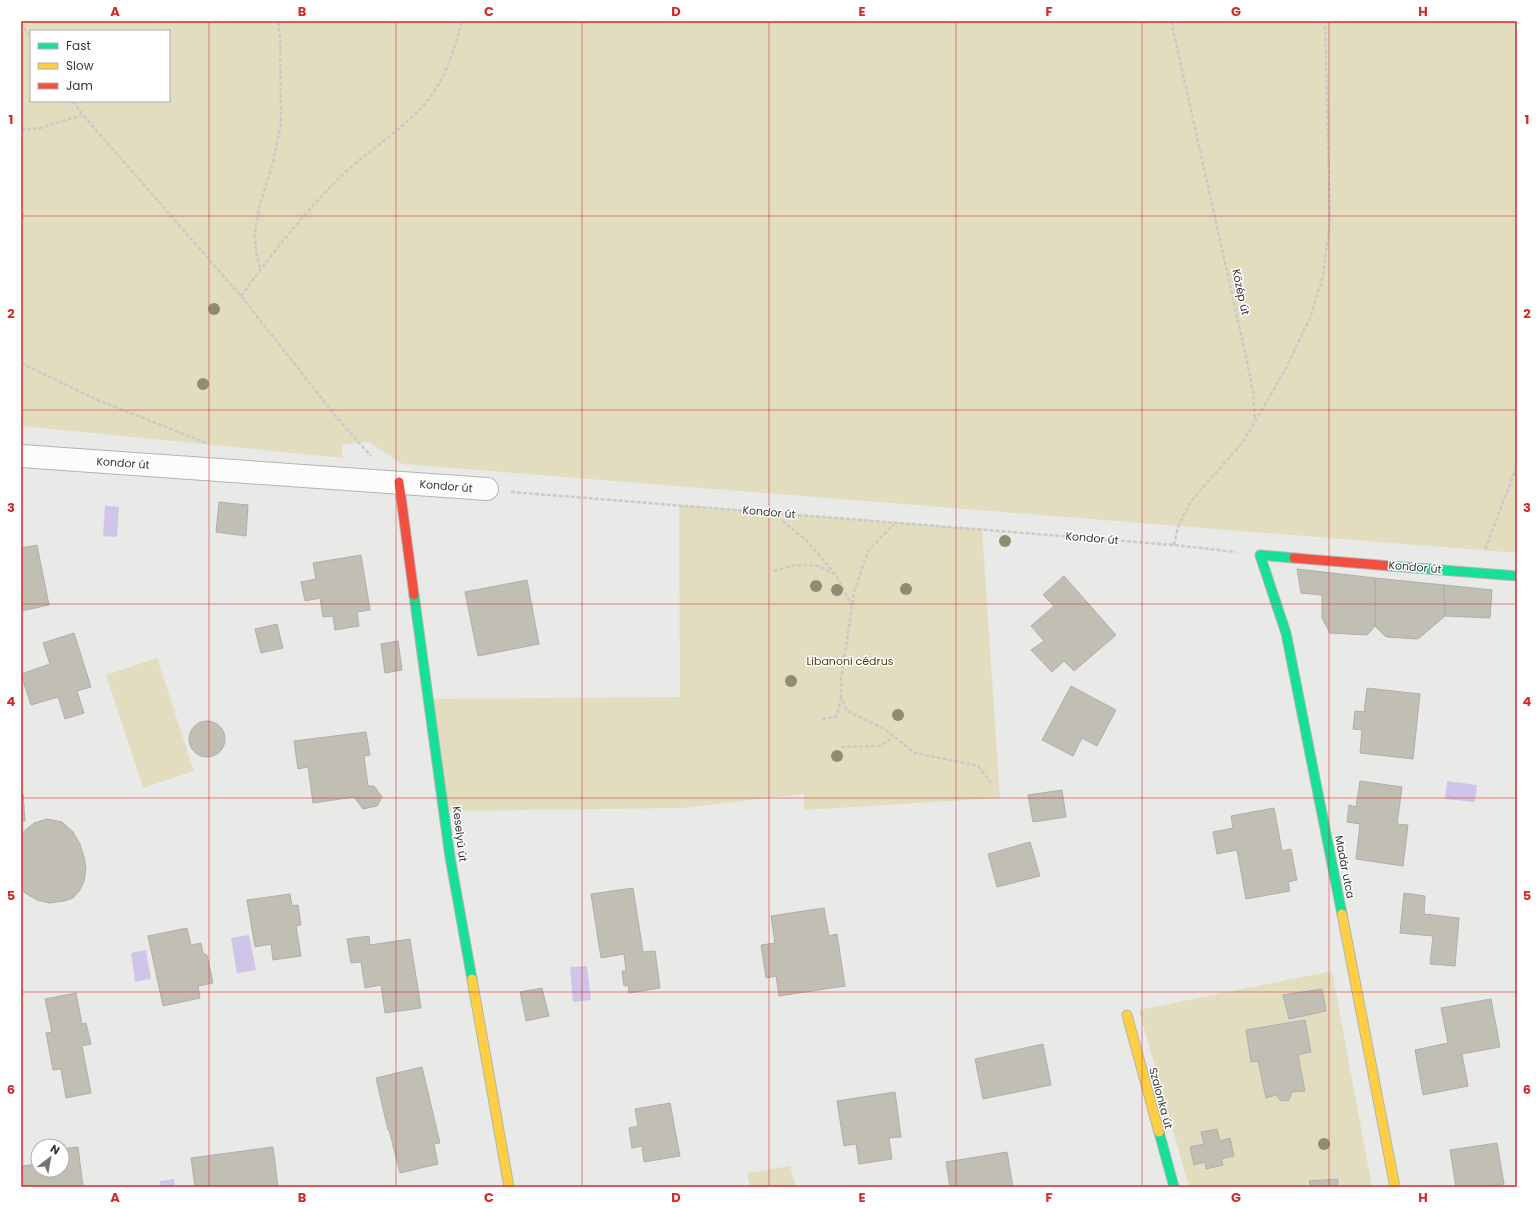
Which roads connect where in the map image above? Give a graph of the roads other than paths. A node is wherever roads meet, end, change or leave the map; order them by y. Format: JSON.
{"nodes":[{"id":1,"x":21,"y":456,"type":"edge"},
{"id":2,"x":399,"y":482,"type":"junction"},
{"id":3,"x":487,"y":490,"type":"road end"},
{"id":4,"x":1260,"y":555,"type":"joint"},
{"id":5,"x":1517,"y":576,"type":"edge"},
{"id":6,"x":1127,"y":1015,"type":"dead end"},
{"id":7,"x":509,"y":1187,"type":"edge"},
{"id":8,"x":1174,"y":1187,"type":"edge"},
{"id":9,"x":1395,"y":1187,"type":"edge"}],
"edges":[{"from":1,"to":2,"type":"street","name":"Kondor út"},
{"from":2,"to":3,"type":"street","name":"Kondor út"},
{"from":2,"to":7,"type":"street","name":"Keselyű út"},
{"from":4,"to":5,"type":"street","name":"Kondor út"},
{"from":4,"to":9,"type":"street","name":"Madár utca"},
{"from":6,"to":8,"type":"street","name":"Szalonka út"}]}
